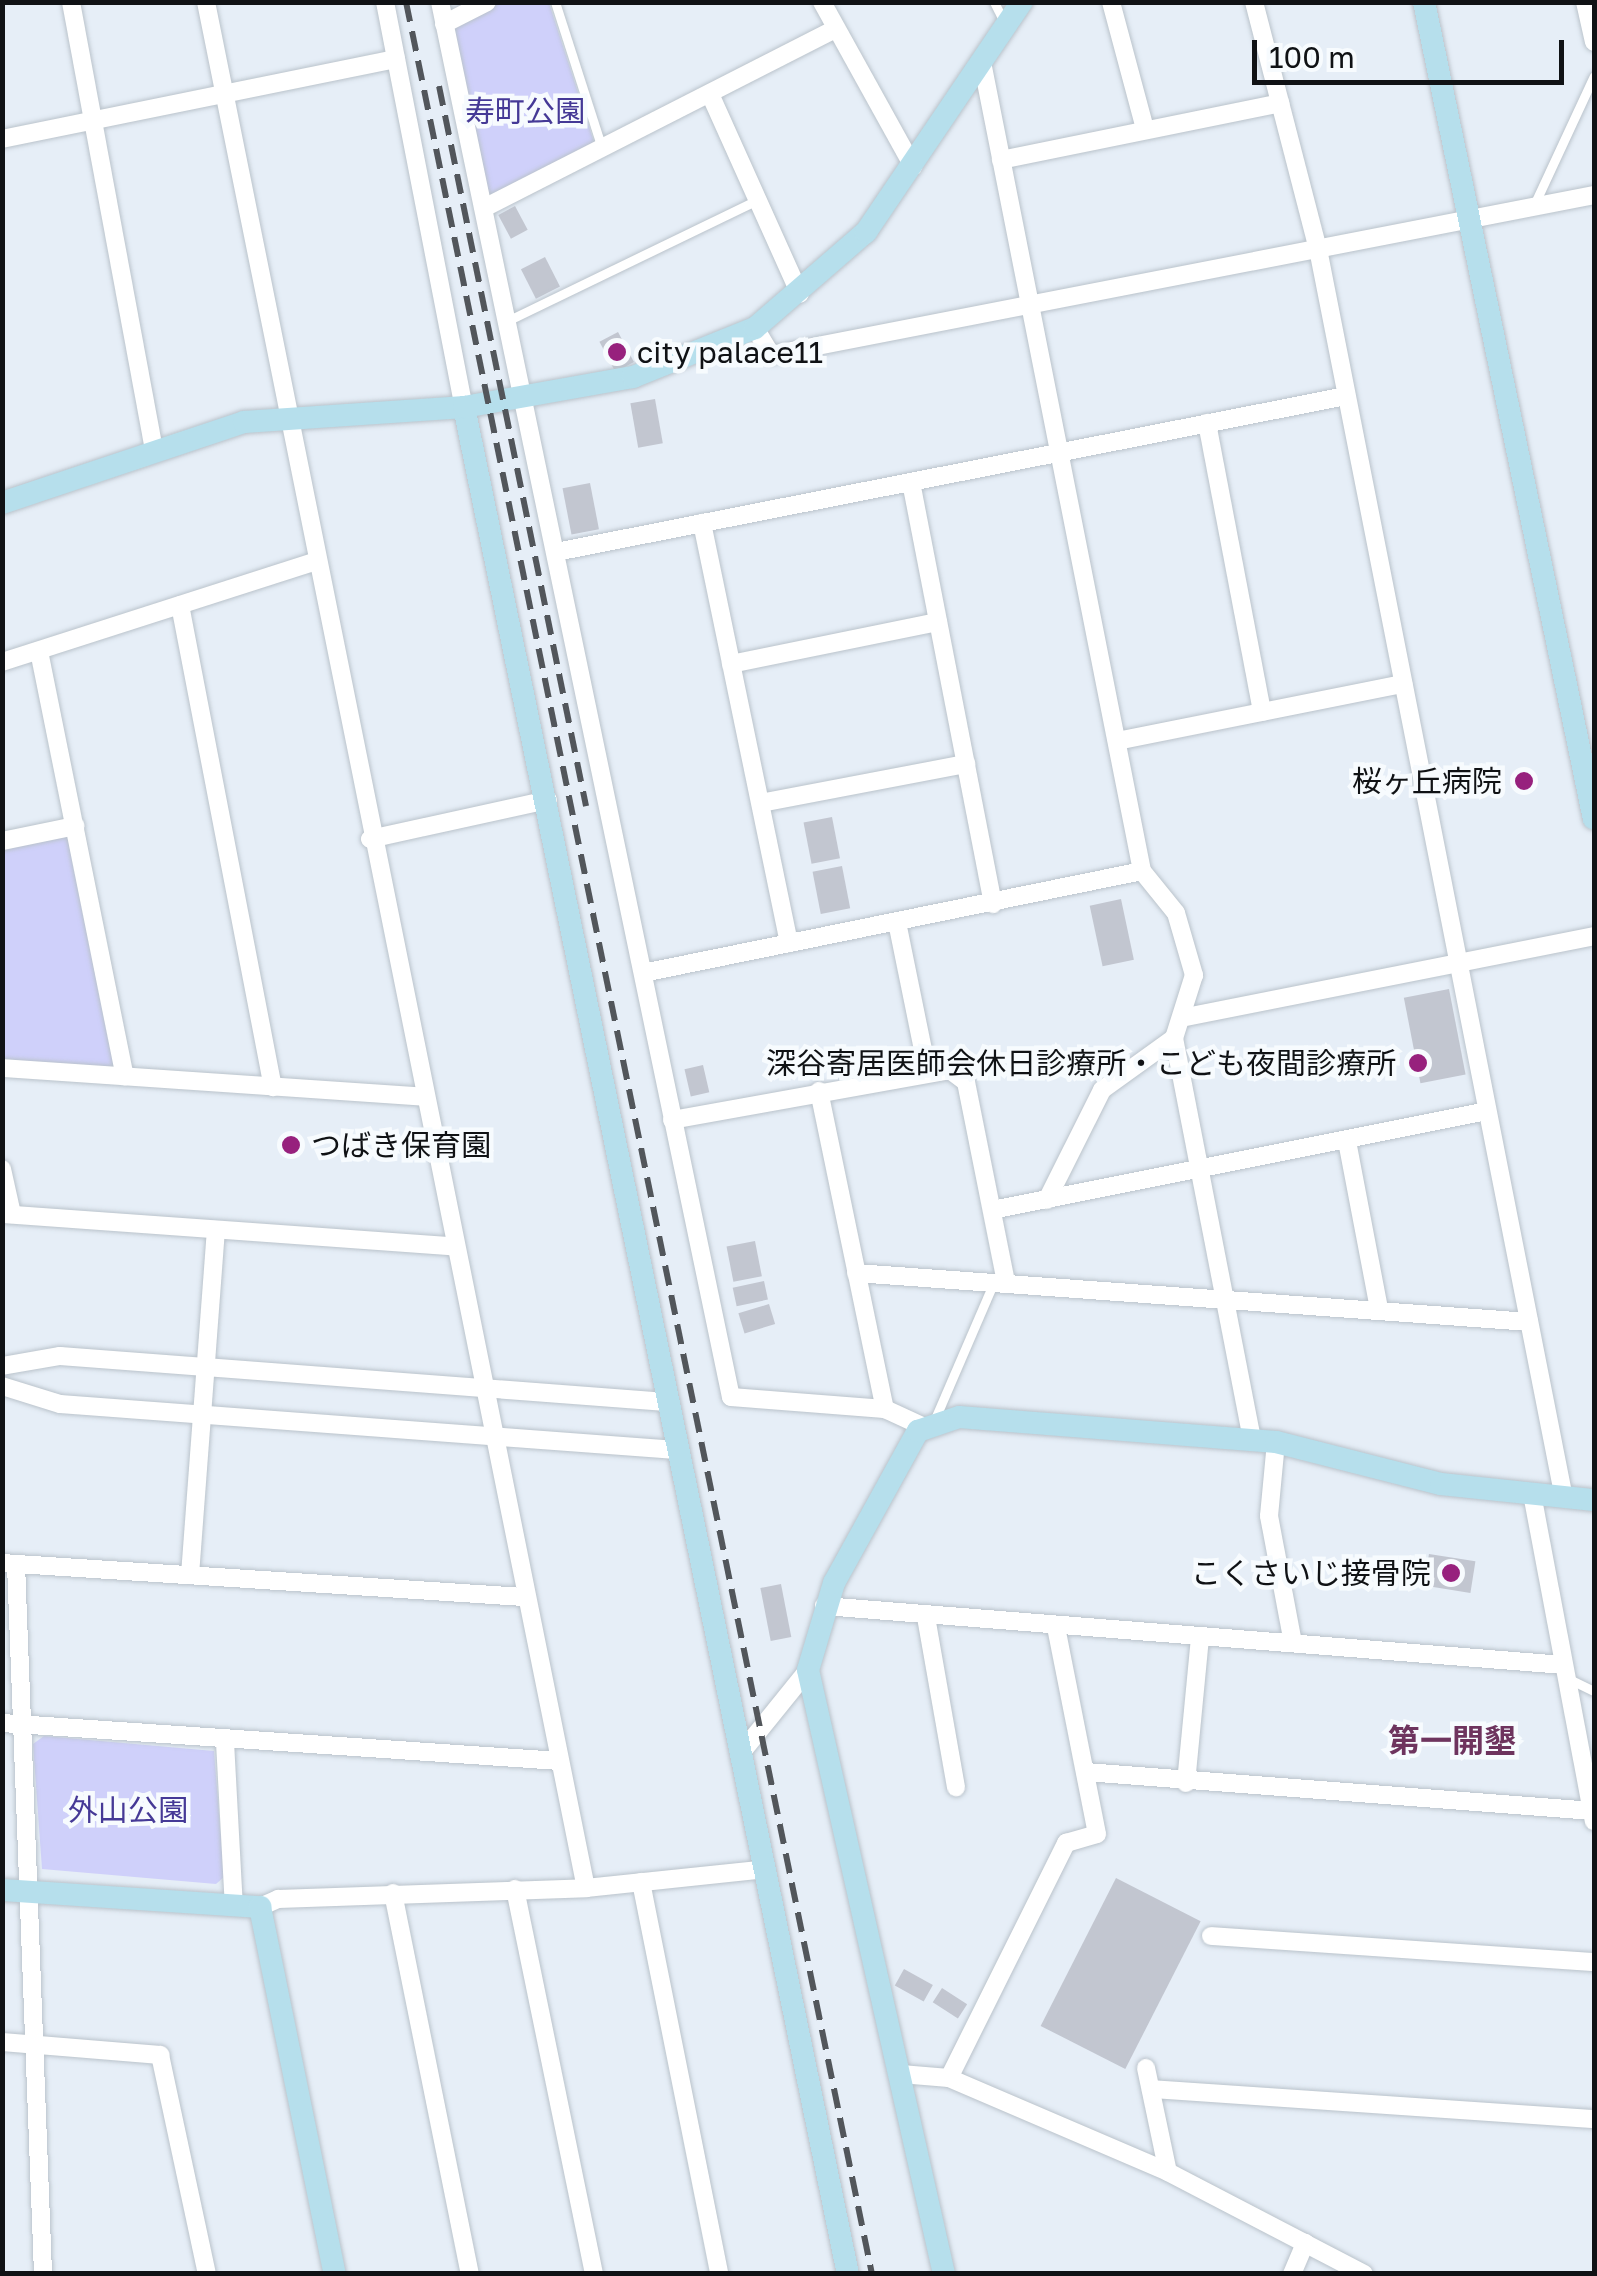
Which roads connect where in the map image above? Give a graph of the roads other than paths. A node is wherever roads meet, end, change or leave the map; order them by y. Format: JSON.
{"nodes":[{"id":1,"x":71,"y":2,"type":"edge"},
{"id":2,"x":206,"y":2,"type":"edge"},
{"id":3,"x":385,"y":2,"type":"edge"},
{"id":4,"x":440,"y":2,"type":"edge"},
{"id":5,"x":487,"y":2,"type":"edge"},
{"id":6,"x":556,"y":2,"type":"edge"},
{"id":7,"x":822,"y":2,"type":"edge"},
{"id":8,"x":994,"y":2,"type":"edge"},
{"id":9,"x":1022,"y":2,"type":"edge"},
{"id":10,"x":1112,"y":2,"type":"edge"},
{"id":11,"x":1254,"y":2,"type":"edge"},
{"id":12,"x":1424,"y":2,"type":"edge"},
{"id":13,"x":1585,"y":2,"type":"edge"},
{"id":14,"x":444,"y":24,"type":"junction"},
{"id":15,"x":1006,"y":27,"type":"junction"},
{"id":16,"x":833,"y":30,"type":"junction"},
{"id":17,"x":1594,"y":42,"type":"edge"},
{"id":18,"x":396,"y":59,"type":"junction"},
{"id":19,"x":984,"y":67,"type":"junction"},
{"id":20,"x":1594,"y":76,"type":"edge"},
{"id":21,"x":710,"y":94,"type":"junction"},
{"id":22,"x":224,"y":98,"type":"junction"},
{"id":23,"x":1280,"y":103,"type":"junction"},
{"id":24,"x":96,"y":121,"type":"junction"},
{"id":25,"x":1146,"y":129,"type":"junction"},
{"id":26,"x":2,"y":139,"type":"edge"},
{"id":27,"x":602,"y":148,"type":"junction"},
{"id":28,"x":1000,"y":160,"type":"junction"},
{"id":29,"x":913,"y":166,"type":"junction"},
{"id":30,"x":1594,"y":194,"type":"edge"},
{"id":31,"x":757,"y":200,"type":"junction"},
{"id":32,"x":1534,"y":205,"type":"junction"},
{"id":33,"x":484,"y":208,"type":"junction"},
{"id":34,"x":1474,"y":218,"type":"junction"},
{"id":35,"x":1318,"y":249,"type":"junction"},
{"id":36,"x":800,"y":294,"type":"junction"},
{"id":37,"x":1031,"y":306,"type":"junction"},
{"id":38,"x":509,"y":320,"type":"junction"},
{"id":39,"x":755,"y":328,"type":"junction"},
{"id":40,"x":1346,"y":396,"type":"junction"},
{"id":41,"x":525,"y":397,"type":"junction"},
{"id":42,"x":464,"y":406,"type":"junction"},
{"id":43,"x":285,"y":420,"type":"junction"},
{"id":44,"x":1207,"y":423,"type":"junction"},
{"id":45,"x":154,"y":452,"type":"junction"},
{"id":46,"x":1060,"y":452,"type":"junction"},
{"id":47,"x":911,"y":482,"type":"junction"},
{"id":48,"x":2,"y":503,"type":"edge"},
{"id":49,"x":702,"y":523,"type":"junction"},
{"id":50,"x":556,"y":552,"type":"junction"},
{"id":51,"x":314,"y":562,"type":"junction"},
{"id":52,"x":180,"y":605,"type":"junction"},
{"id":53,"x":938,"y":622,"type":"junction"},
{"id":54,"x":39,"y":650,"type":"junction"},
{"id":55,"x":2,"y":662,"type":"edge"},
{"id":56,"x":731,"y":664,"type":"junction"},
{"id":57,"x":1403,"y":684,"type":"junction"},
{"id":58,"x":1262,"y":712,"type":"junction"},
{"id":59,"x":1117,"y":741,"type":"junction"},
{"id":60,"x":966,"y":764,"type":"junction"},
{"id":61,"x":548,"y":800,"type":"junction"},
{"id":62,"x":760,"y":803,"type":"junction"},
{"id":63,"x":1594,"y":819,"type":"edge"},
{"id":64,"x":75,"y":826,"type":"junction"},
{"id":65,"x":370,"y":839,"type":"junction"},
{"id":66,"x":2,"y":841,"type":"edge"},
{"id":67,"x":1142,"y":871,"type":"junction"},
{"id":68,"x":993,"y":904,"type":"junction"},
{"id":69,"x":897,"y":922,"type":"junction"},
{"id":70,"x":1594,"y":936,"type":"edge"},
{"id":71,"x":788,"y":944,"type":"junction"},
{"id":72,"x":1459,"y":963,"type":"junction"},
{"id":73,"x":643,"y":973,"type":"junction"},
{"id":74,"x":1186,"y":1017,"type":"junction"},
{"id":75,"x":1174,"y":1038,"type":"junction"},
{"id":76,"x":2,"y":1068,"type":"edge"},
{"id":77,"x":928,"y":1070,"type":"junction"},
{"id":78,"x":125,"y":1076,"type":"junction"},
{"id":79,"x":273,"y":1087,"type":"junction"},
{"id":80,"x":820,"y":1091,"type":"junction"},
{"id":81,"x":423,"y":1097,"type":"junction"},
{"id":82,"x":1488,"y":1111,"type":"junction"},
{"id":83,"x":672,"y":1120,"type":"junction"},
{"id":84,"x":1348,"y":1140,"type":"junction"},
{"id":85,"x":2,"y":1169,"type":"edge"},
{"id":86,"x":1200,"y":1170,"type":"junction"},
{"id":87,"x":1047,"y":1200,"type":"junction"},
{"id":88,"x":992,"y":1210,"type":"junction"},
{"id":89,"x":8,"y":1214,"type":"edge"},
{"id":90,"x":216,"y":1230,"type":"junction"},
{"id":91,"x":453,"y":1246,"type":"junction"},
{"id":92,"x":856,"y":1273,"type":"junction"},
{"id":93,"x":1000,"y":1282,"type":"junction"},
{"id":94,"x":1227,"y":1300,"type":"junction"},
{"id":95,"x":1379,"y":1309,"type":"junction"},
{"id":96,"x":1528,"y":1322,"type":"junction"},
{"id":97,"x":2,"y":1366,"type":"edge"},
{"id":98,"x":203,"y":1366,"type":"junction"},
{"id":99,"x":2,"y":1386,"type":"edge"},
{"id":100,"x":480,"y":1388,"type":"junction"},
{"id":101,"x":666,"y":1402,"type":"junction"},
{"id":102,"x":884,"y":1409,"type":"junction"},
{"id":103,"x":201,"y":1415,"type":"junction"},
{"id":104,"x":929,"y":1424,"type":"junction"},
{"id":105,"x":491,"y":1436,"type":"junction"},
{"id":106,"x":1252,"y":1440,"type":"junction"},
{"id":107,"x":1276,"y":1442,"type":"junction"},
{"id":108,"x":676,"y":1450,"type":"junction"},
{"id":109,"x":1532,"y":1494,"type":"junction"},
{"id":110,"x":1564,"y":1498,"type":"junction"},
{"id":111,"x":1594,"y":1500,"type":"edge"},
{"id":112,"x":9,"y":1564,"type":"edge"},
{"id":113,"x":190,"y":1575,"type":"junction"},
{"id":114,"x":524,"y":1597,"type":"junction"},
{"id":115,"x":824,"y":1606,"type":"junction"},
{"id":116,"x":926,"y":1616,"type":"junction"},
{"id":117,"x":1056,"y":1626,"type":"junction"},
{"id":118,"x":1200,"y":1638,"type":"junction"},
{"id":119,"x":1292,"y":1643,"type":"junction"},
{"id":120,"x":808,"y":1670,"type":"junction"},
{"id":121,"x":1564,"y":1671,"type":"junction"},
{"id":122,"x":1594,"y":1691,"type":"edge"},
{"id":123,"x":2,"y":1723,"type":"edge"},
{"id":124,"x":22,"y":1725,"type":"junction"},
{"id":125,"x":224,"y":1742,"type":"junction"},
{"id":126,"x":740,"y":1754,"type":"junction"},
{"id":127,"x":559,"y":1761,"type":"junction"},
{"id":128,"x":1086,"y":1772,"type":"junction"},
{"id":129,"x":1186,"y":1783,"type":"junction"},
{"id":130,"x":956,"y":1787,"type":"dead end"},
{"id":131,"x":1594,"y":1816,"type":"edge"},
{"id":132,"x":766,"y":1870,"type":"junction"},
{"id":133,"x":642,"y":1882,"type":"junction"},
{"id":134,"x":586,"y":1888,"type":"junction"},
{"id":135,"x":515,"y":1889,"type":"junction"},
{"id":136,"x":14,"y":1891,"type":"edge"},
{"id":137,"x":393,"y":1893,"type":"junction"},
{"id":138,"x":234,"y":1906,"type":"junction"},
{"id":139,"x":260,"y":1907,"type":"junction"},
{"id":140,"x":1211,"y":1936,"type":"dead end"},
{"id":141,"x":1594,"y":1962,"type":"edge"},
{"id":142,"x":2,"y":2042,"type":"edge"},
{"id":143,"x":35,"y":2044,"type":"junction"},
{"id":144,"x":1146,"y":2068,"type":"dead end"},
{"id":145,"x":901,"y":2074,"type":"junction"},
{"id":146,"x":949,"y":2078,"type":"junction"},
{"id":147,"x":1151,"y":2089,"type":"junction"},
{"id":148,"x":1594,"y":2119,"type":"edge"},
{"id":149,"x":1168,"y":2172,"type":"junction"},
{"id":150,"x":1305,"y":2243,"type":"junction"},
{"id":151,"x":43,"y":2274,"type":"edge"},
{"id":152,"x":207,"y":2274,"type":"edge"},
{"id":153,"x":335,"y":2274,"type":"edge"},
{"id":154,"x":470,"y":2274,"type":"edge"},
{"id":155,"x":594,"y":2274,"type":"edge"},
{"id":156,"x":719,"y":2274,"type":"edge"},
{"id":157,"x":848,"y":2274,"type":"edge"},
{"id":158,"x":944,"y":2274,"type":"edge"},
{"id":159,"x":1292,"y":2274,"type":"edge"},
{"id":160,"x":1364,"y":2274,"type":"edge"}],
"edges":[{"from":1,"to":24,"type":"street"},
{"from":2,"to":22,"type":"street"},
{"from":3,"to":18,"type":"street"},
{"from":4,"to":14,"type":"street"},
{"from":5,"to":14,"type":"street"},
{"from":6,"to":27,"type":"lane"},
{"from":7,"to":16,"type":"street"},
{"from":8,"to":15,"type":"lane"},
{"from":9,"to":15,"type":"street"},
{"from":10,"to":25,"type":"street"},
{"from":11,"to":23,"type":"street"},
{"from":12,"to":34,"type":"street"},
{"from":13,"to":17,"type":"street"},
{"from":14,"to":33,"type":"street"},
{"from":15,"to":19,"type":"street"},
{"from":16,"to":21,"type":"street"},
{"from":16,"to":29,"type":"street"},
{"from":18,"to":22,"type":"street"},
{"from":18,"to":42,"type":"street"},
{"from":19,"to":28,"type":"street"},
{"from":19,"to":29,"type":"street"},
{"from":20,"to":32,"type":"lane"},
{"from":21,"to":27,"type":"street"},
{"from":21,"to":31,"type":"street"},
{"from":22,"to":24,"type":"street"},
{"from":22,"to":43,"type":"street"},
{"from":23,"to":25,"type":"street"},
{"from":23,"to":35,"type":"street"},
{"from":24,"to":26,"type":"street"},
{"from":24,"to":45,"type":"street"},
{"from":25,"to":28,"type":"street"},
{"from":27,"to":33,"type":"street"},
{"from":28,"to":37,"type":"street"},
{"from":29,"to":36,"type":"street"},
{"from":30,"to":32,"type":"street"},
{"from":31,"to":36,"type":"street"},
{"from":31,"to":38,"type":"lane"},
{"from":32,"to":34,"type":"street"},
{"from":33,"to":38,"type":"street"},
{"from":34,"to":35,"type":"street"},
{"from":34,"to":63,"type":"street"},
{"from":35,"to":37,"type":"street"},
{"from":35,"to":40,"type":"street"},
{"from":36,"to":39,"type":"street"},
{"from":37,"to":39,"type":"street"},
{"from":37,"to":46,"type":"street"},
{"from":38,"to":41,"type":"street"},
{"from":39,"to":41,"type":"street"},
{"from":40,"to":44,"type":"street"},
{"from":40,"to":57,"type":"street"},
{"from":41,"to":42,"type":"street"},
{"from":41,"to":50,"type":"street"},
{"from":42,"to":43,"type":"street"},
{"from":42,"to":61,"type":"street"},
{"from":43,"to":45,"type":"street"},
{"from":43,"to":51,"type":"street"},
{"from":44,"to":46,"type":"street"},
{"from":44,"to":58,"type":"street"},
{"from":45,"to":48,"type":"street"},
{"from":46,"to":47,"type":"street"},
{"from":46,"to":59,"type":"street"},
{"from":47,"to":49,"type":"street"},
{"from":47,"to":53,"type":"street"},
{"from":49,"to":50,"type":"street"},
{"from":49,"to":56,"type":"street"},
{"from":50,"to":73,"type":"street"},
{"from":51,"to":52,"type":"street"},
{"from":51,"to":65,"type":"street"},
{"from":52,"to":54,"type":"street"},
{"from":52,"to":79,"type":"street"},
{"from":53,"to":56,"type":"street"},
{"from":53,"to":60,"type":"street"},
{"from":54,"to":55,"type":"street"},
{"from":54,"to":64,"type":"street"},
{"from":56,"to":62,"type":"street"},
{"from":57,"to":58,"type":"street"},
{"from":57,"to":72,"type":"street"},
{"from":58,"to":59,"type":"street"},
{"from":59,"to":67,"type":"street"},
{"from":60,"to":62,"type":"street"},
{"from":60,"to":68,"type":"street"},
{"from":61,"to":65,"type":"street"},
{"from":61,"to":101,"type":"street"},
{"from":62,"to":71,"type":"street"},
{"from":64,"to":66,"type":"street"},
{"from":64,"to":78,"type":"street"},
{"from":65,"to":81,"type":"street"},
{"from":67,"to":68,"type":"street"},
{"from":67,"to":74,"type":"street"},
{"from":68,"to":69,"type":"street"},
{"from":69,"to":71,"type":"street"},
{"from":69,"to":77,"type":"street"},
{"from":70,"to":72,"type":"street"},
{"from":71,"to":73,"type":"street"},
{"from":72,"to":74,"type":"street"},
{"from":72,"to":82,"type":"street"},
{"from":73,"to":83,"type":"street"},
{"from":74,"to":75,"type":"street"},
{"from":75,"to":86,"type":"street"},
{"from":75,"to":87,"type":"street"},
{"from":76,"to":78,"type":"street"},
{"from":77,"to":80,"type":"street"},
{"from":77,"to":88,"type":"street"},
{"from":78,"to":79,"type":"street"},
{"from":79,"to":81,"type":"street"},
{"from":80,"to":83,"type":"street"},
{"from":80,"to":92,"type":"street"},
{"from":81,"to":91,"type":"street"},
{"from":82,"to":84,"type":"street"},
{"from":82,"to":96,"type":"street"},
{"from":83,"to":102,"type":"street"},
{"from":84,"to":86,"type":"street"},
{"from":84,"to":95,"type":"street"},
{"from":85,"to":89,"type":"street"},
{"from":86,"to":87,"type":"street"},
{"from":86,"to":94,"type":"street"},
{"from":87,"to":88,"type":"street"},
{"from":88,"to":93,"type":"street"},
{"from":89,"to":90,"type":"street"},
{"from":90,"to":91,"type":"street"},
{"from":90,"to":98,"type":"street"},
{"from":91,"to":100,"type":"street"},
{"from":92,"to":93,"type":"street"},
{"from":92,"to":102,"type":"street"},
{"from":93,"to":94,"type":"street"},
{"from":93,"to":104,"type":"lane"},
{"from":94,"to":95,"type":"street"},
{"from":94,"to":106,"type":"street"},
{"from":95,"to":96,"type":"street"},
{"from":96,"to":110,"type":"street"},
{"from":97,"to":98,"type":"street"},
{"from":98,"to":100,"type":"street"},
{"from":98,"to":103,"type":"street"},
{"from":99,"to":103,"type":"street"},
{"from":100,"to":101,"type":"street"},
{"from":100,"to":105,"type":"street"},
{"from":101,"to":108,"type":"street"},
{"from":102,"to":104,"type":"street"},
{"from":103,"to":105,"type":"street"},
{"from":103,"to":113,"type":"street"},
{"from":104,"to":106,"type":"street"},
{"from":104,"to":115,"type":"street"},
{"from":105,"to":108,"type":"street"},
{"from":105,"to":114,"type":"street"},
{"from":106,"to":107,"type":"street"},
{"from":107,"to":109,"type":"street"},
{"from":107,"to":119,"type":"street"},
{"from":108,"to":126,"type":"street"},
{"from":109,"to":110,"type":"street"},
{"from":109,"to":121,"type":"street"},
{"from":110,"to":111,"type":"street"},
{"from":112,"to":113,"type":"street"},
{"from":112,"to":124,"type":"street"},
{"from":113,"to":114,"type":"street"},
{"from":114,"to":127,"type":"street"},
{"from":115,"to":116,"type":"street"},
{"from":115,"to":120,"type":"street"},
{"from":116,"to":117,"type":"street"},
{"from":116,"to":130,"type":"street"},
{"from":117,"to":118,"type":"street"},
{"from":117,"to":128,"type":"street"},
{"from":118,"to":119,"type":"street"},
{"from":118,"to":129,"type":"street"},
{"from":119,"to":121,"type":"street"},
{"from":120,"to":126,"type":"street"},
{"from":120,"to":145,"type":"street"},
{"from":121,"to":122,"type":"lane"},
{"from":121,"to":131,"type":"street"},
{"from":123,"to":124,"type":"street"},
{"from":124,"to":125,"type":"street"},
{"from":124,"to":136,"type":"street"},
{"from":125,"to":127,"type":"street"},
{"from":125,"to":138,"type":"street"},
{"from":126,"to":132,"type":"street"},
{"from":127,"to":134,"type":"street"},
{"from":128,"to":129,"type":"street"},
{"from":128,"to":146,"type":"street"},
{"from":129,"to":131,"type":"street"},
{"from":132,"to":133,"type":"street"},
{"from":132,"to":157,"type":"street"},
{"from":133,"to":134,"type":"street"},
{"from":133,"to":156,"type":"street"},
{"from":134,"to":135,"type":"street"},
{"from":135,"to":137,"type":"street"},
{"from":135,"to":155,"type":"street"},
{"from":136,"to":138,"type":"street"},
{"from":136,"to":143,"type":"street"},
{"from":137,"to":139,"type":"street"},
{"from":137,"to":154,"type":"street"},
{"from":138,"to":139,"type":"street"},
{"from":139,"to":153,"type":"street"},
{"from":140,"to":141,"type":"street"},
{"from":142,"to":143,"type":"street"},
{"from":143,"to":151,"type":"street"},
{"from":143,"to":152,"type":"street"},
{"from":144,"to":147,"type":"street"},
{"from":145,"to":146,"type":"street"},
{"from":145,"to":158,"type":"street"},
{"from":146,"to":149,"type":"street"},
{"from":147,"to":148,"type":"street"},
{"from":147,"to":149,"type":"street"},
{"from":149,"to":150,"type":"street"},
{"from":150,"to":159,"type":"street"},
{"from":150,"to":160,"type":"street"}]}
